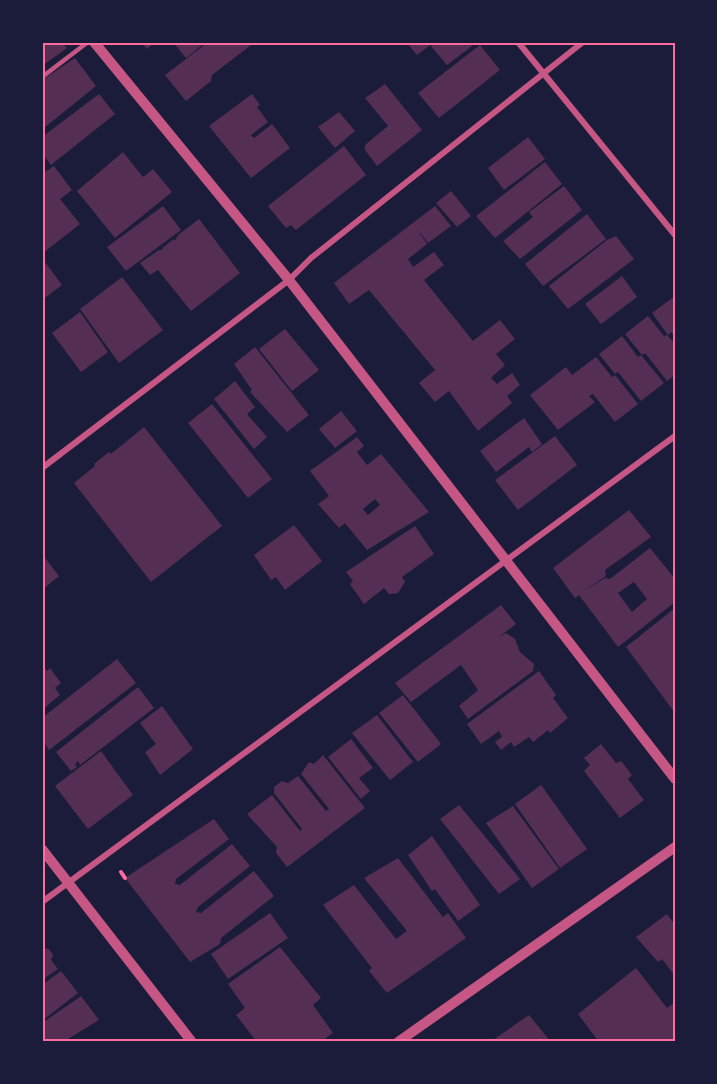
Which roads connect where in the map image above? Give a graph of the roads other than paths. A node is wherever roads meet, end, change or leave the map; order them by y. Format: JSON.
{"nodes":[{"id":1,"x":88,"y":42,"type":"edge"},
{"id":2,"x":94,"y":42,"type":"edge"},
{"id":3,"x":518,"y":42,"type":"edge"},
{"id":4,"x":583,"y":42,"type":"edge"},
{"id":5,"x":543,"y":74,"type":"junction"},
{"id":6,"x":42,"y":77,"type":"edge"},
{"id":7,"x":675,"y":235,"type":"edge"},
{"id":8,"x":289,"y":280,"type":"junction"},
{"id":9,"x":675,"y":436,"type":"edge"},
{"id":10,"x":42,"y":468,"type":"edge"},
{"id":11,"x":506,"y":561,"type":"junction"},
{"id":12,"x":675,"y":779,"type":"edge"},
{"id":13,"x":675,"y":847,"type":"edge"},
{"id":14,"x":42,"y":849,"type":"edge"},
{"id":15,"x":68,"y":883,"type":"junction"},
{"id":16,"x":42,"y":902,"type":"edge"},
{"id":17,"x":192,"y":1042,"type":"edge"},
{"id":18,"x":398,"y":1042,"type":"edge"}],
"edges":[{"from":1,"to":6,"type":"lane"},
{"from":2,"to":8,"type":"street"},
{"from":3,"to":5,"type":"street"},
{"from":4,"to":5,"type":"street"},
{"from":5,"to":7,"type":"street"},
{"from":5,"to":8,"type":"street"},
{"from":8,"to":10,"type":"street"},
{"from":8,"to":11,"type":"street"},
{"from":9,"to":11,"type":"street"},
{"from":11,"to":12,"type":"street"},
{"from":11,"to":15,"type":"street"},
{"from":13,"to":18,"type":"street"},
{"from":14,"to":15,"type":"street"},
{"from":15,"to":16,"type":"street"},
{"from":15,"to":17,"type":"street"}]}
